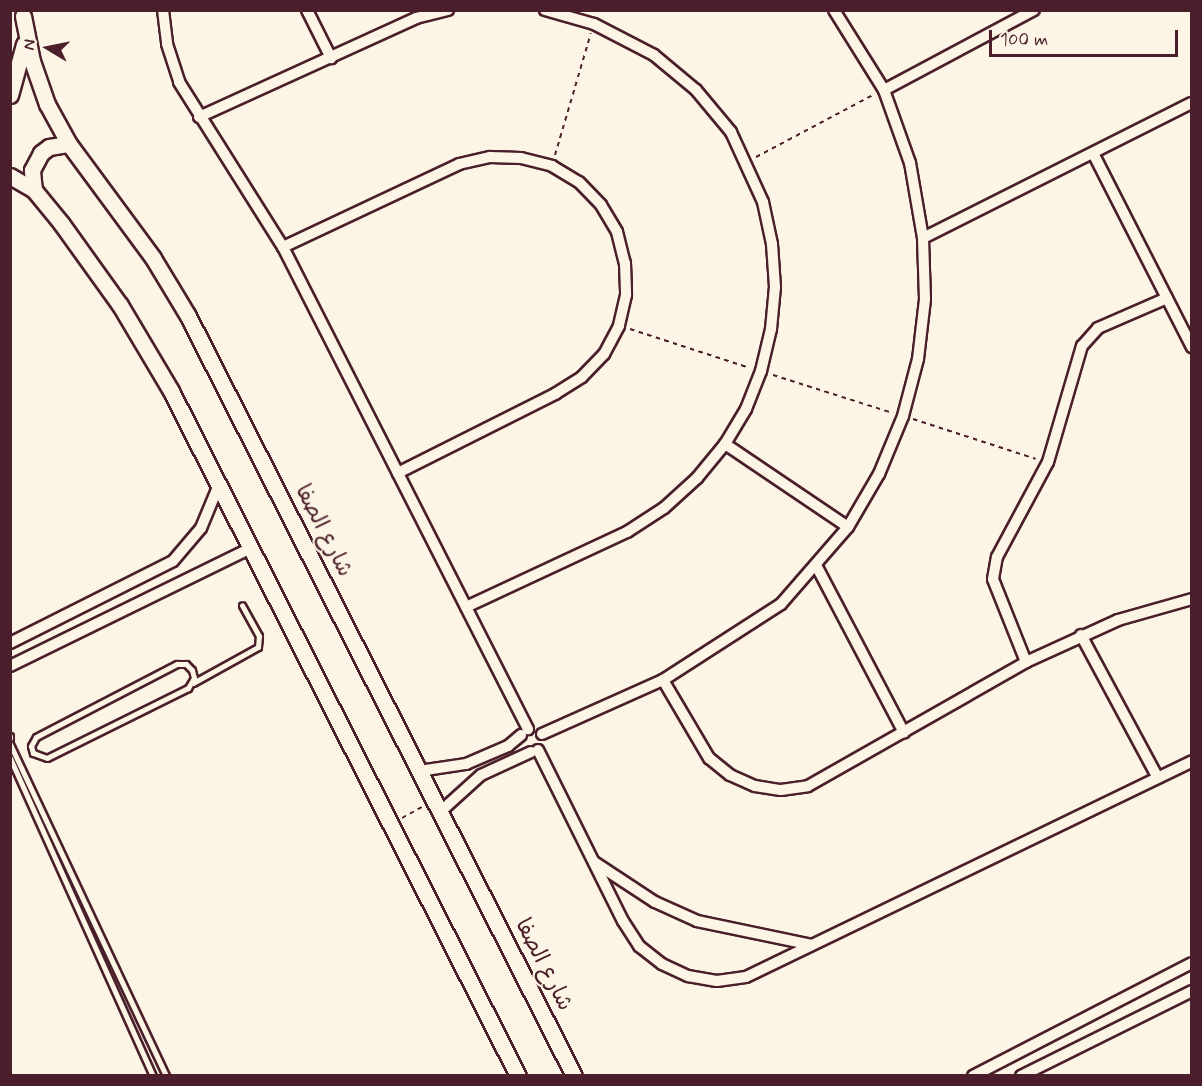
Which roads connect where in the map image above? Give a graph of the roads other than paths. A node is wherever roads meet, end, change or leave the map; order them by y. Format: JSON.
{"nodes":[{"id":1,"x":163,"y":10,"type":"edge"},
{"id":2,"x":307,"y":10,"type":"edge"},
{"id":3,"x":448,"y":10,"type":"edge"},
{"id":4,"x":545,"y":10,"type":"edge"},
{"id":5,"x":834,"y":10,"type":"edge"},
{"id":6,"x":1034,"y":10,"type":"edge"},
{"id":7,"x":22,"y":13,"type":"edge"},
{"id":8,"x":331,"y":58,"type":"junction"},
{"id":9,"x":884,"y":90,"type":"junction"},
{"id":10,"x":10,"y":95,"type":"edge"},
{"id":11,"x":1191,"y":104,"type":"edge"},
{"id":12,"x":199,"y":117,"type":"junction"},
{"id":13,"x":69,"y":144,"type":"junction"},
{"id":14,"x":1093,"y":153,"type":"junction"},
{"id":15,"x":10,"y":176,"type":"edge"},
{"id":16,"x":34,"y":190,"type":"junction"},
{"id":17,"x":923,"y":238,"type":"junction"},
{"id":18,"x":283,"y":248,"type":"junction"},
{"id":19,"x":1167,"y":298,"type":"junction"},
{"id":20,"x":1191,"y":347,"type":"edge"},
{"id":21,"x":725,"y":444,"type":"junction"},
{"id":22,"x":398,"y":473,"type":"junction"},
{"id":23,"x":218,"y":487,"type":"junction"},
{"id":24,"x":848,"y":527,"type":"junction"},
{"id":25,"x":249,"y":549,"type":"junction"},
{"id":26,"x":817,"y":567,"type":"junction"},
{"id":27,"x":1191,"y":599,"type":"edge"},
{"id":28,"x":242,"y":605,"type":"dead end"},
{"id":29,"x":466,"y":608,"type":"junction"},
{"id":30,"x":69,"y":614,"type":"junction"},
{"id":31,"x":79,"y":632,"type":"junction"},
{"id":32,"x":1081,"y":635,"type":"junction"},
{"id":33,"x":10,"y":643,"type":"edge"},
{"id":34,"x":1026,"y":662,"type":"junction"},
{"id":35,"x":10,"y":666,"type":"edge"},
{"id":36,"x":663,"y":680,"type":"junction"},
{"id":37,"x":193,"y":683,"type":"junction"},
{"id":38,"x":525,"y":732,"type":"junction"},
{"id":39,"x":904,"y":733,"type":"junction"},
{"id":40,"x":542,"y":734,"type":"junction"},
{"id":41,"x":10,"y":744,"type":"edge"},
{"id":42,"x":535,"y":751,"type":"junction"},
{"id":43,"x":33,"y":753,"type":"junction"},
{"id":44,"x":10,"y":758,"type":"edge"},
{"id":45,"x":20,"y":760,"type":"junction"},
{"id":46,"x":1191,"y":761,"type":"edge"},
{"id":47,"x":419,"y":771,"type":"junction"},
{"id":48,"x":1158,"y":778,"type":"junction"},
{"id":49,"x":35,"y":793,"type":"junction"},
{"id":50,"x":27,"y":797,"type":"junction"},
{"id":51,"x":437,"y":806,"type":"junction"},
{"id":52,"x":593,"y":861,"type":"junction"},
{"id":53,"x":84,"y":900,"type":"junction"},
{"id":54,"x":76,"y":904,"type":"junction"},
{"id":55,"x":812,"y":945,"type":"junction"},
{"id":56,"x":1191,"y":963,"type":"edge"},
{"id":57,"x":1191,"y":991,"type":"edge"},
{"id":58,"x":153,"y":1076,"type":"edge"},
{"id":59,"x":166,"y":1076,"type":"edge"},
{"id":60,"x":518,"y":1076,"type":"edge"},
{"id":61,"x":574,"y":1076,"type":"edge"},
{"id":62,"x":974,"y":1076,"type":"edge"},
{"id":63,"x":1021,"y":1076,"type":"edge"}],
"edges":[{"from":1,"to":12,"type":"street"},
{"from":2,"to":8,"type":"street"},
{"from":3,"to":8,"type":"street"},
{"from":4,"to":21,"type":"street"},
{"from":5,"to":9,"type":"street"},
{"from":6,"to":9,"type":"street"},
{"from":7,"to":10,"type":"street"},
{"from":7,"to":13,"type":"street","name":"شارع الصفا"},
{"from":8,"to":12,"type":"street"},
{"from":9,"to":17,"type":"street"},
{"from":11,"to":14,"type":"street"},
{"from":12,"to":18,"type":"street"},
{"from":13,"to":16,"type":"street"},
{"from":13,"to":47,"type":"street","name":"شارع الصفا"},
{"from":14,"to":17,"type":"street"},
{"from":14,"to":19,"type":"street"},
{"from":15,"to":16,"type":"street"},
{"from":16,"to":23,"type":"street"},
{"from":17,"to":24,"type":"street"},
{"from":18,"to":22,"type":"street"},
{"from":18,"to":22,"type":"street"},
{"from":19,"to":20,"type":"street"},
{"from":19,"to":34,"type":"street"},
{"from":21,"to":24,"type":"street"},
{"from":21,"to":29,"type":"street"},
{"from":22,"to":29,"type":"street"},
{"from":23,"to":25,"type":"street"},
{"from":23,"to":30,"type":"street"},
{"from":24,"to":26,"type":"street"},
{"from":25,"to":31,"type":"street"},
{"from":25,"to":60,"type":"street"},
{"from":26,"to":36,"type":"street"},
{"from":26,"to":39,"type":"street"},
{"from":27,"to":32,"type":"street"},
{"from":28,"to":37,"type":"lane"},
{"from":29,"to":38,"type":"street"},
{"from":30,"to":31,"type":"street"},
{"from":30,"to":33,"type":"street"},
{"from":31,"to":35,"type":"street"},
{"from":32,"to":34,"type":"street"},
{"from":32,"to":48,"type":"street"},
{"from":34,"to":39,"type":"street"},
{"from":36,"to":39,"type":"street"},
{"from":36,"to":40,"type":"street"},
{"from":37,"to":43,"type":"lane"},
{"from":37,"to":43,"type":"lane"},
{"from":38,"to":40,"type":"street"},
{"from":38,"to":42,"type":"street"},
{"from":38,"to":47,"type":"street"},
{"from":40,"to":42,"type":"street"},
{"from":41,"to":45,"type":"lane"},
{"from":42,"to":51,"type":"street"},
{"from":42,"to":52,"type":"street"},
{"from":43,"to":45,"type":"lane"},
{"from":44,"to":50,"type":"lane"},
{"from":45,"to":49,"type":"lane"},
{"from":46,"to":48,"type":"street"},
{"from":47,"to":51,"type":"street","name":"شارع الصفا"},
{"from":48,"to":55,"type":"street"},
{"from":49,"to":50,"type":"lane"},
{"from":49,"to":53,"type":"lane"},
{"from":50,"to":54,"type":"lane"},
{"from":51,"to":61,"type":"street","name":"شارع الصفا"},
{"from":52,"to":55,"type":"street"},
{"from":52,"to":55,"type":"street"},
{"from":53,"to":54,"type":"lane"},
{"from":53,"to":59,"type":"lane"},
{"from":54,"to":58,"type":"lane"},
{"from":56,"to":62,"type":"street"},
{"from":57,"to":63,"type":"street"}]}
